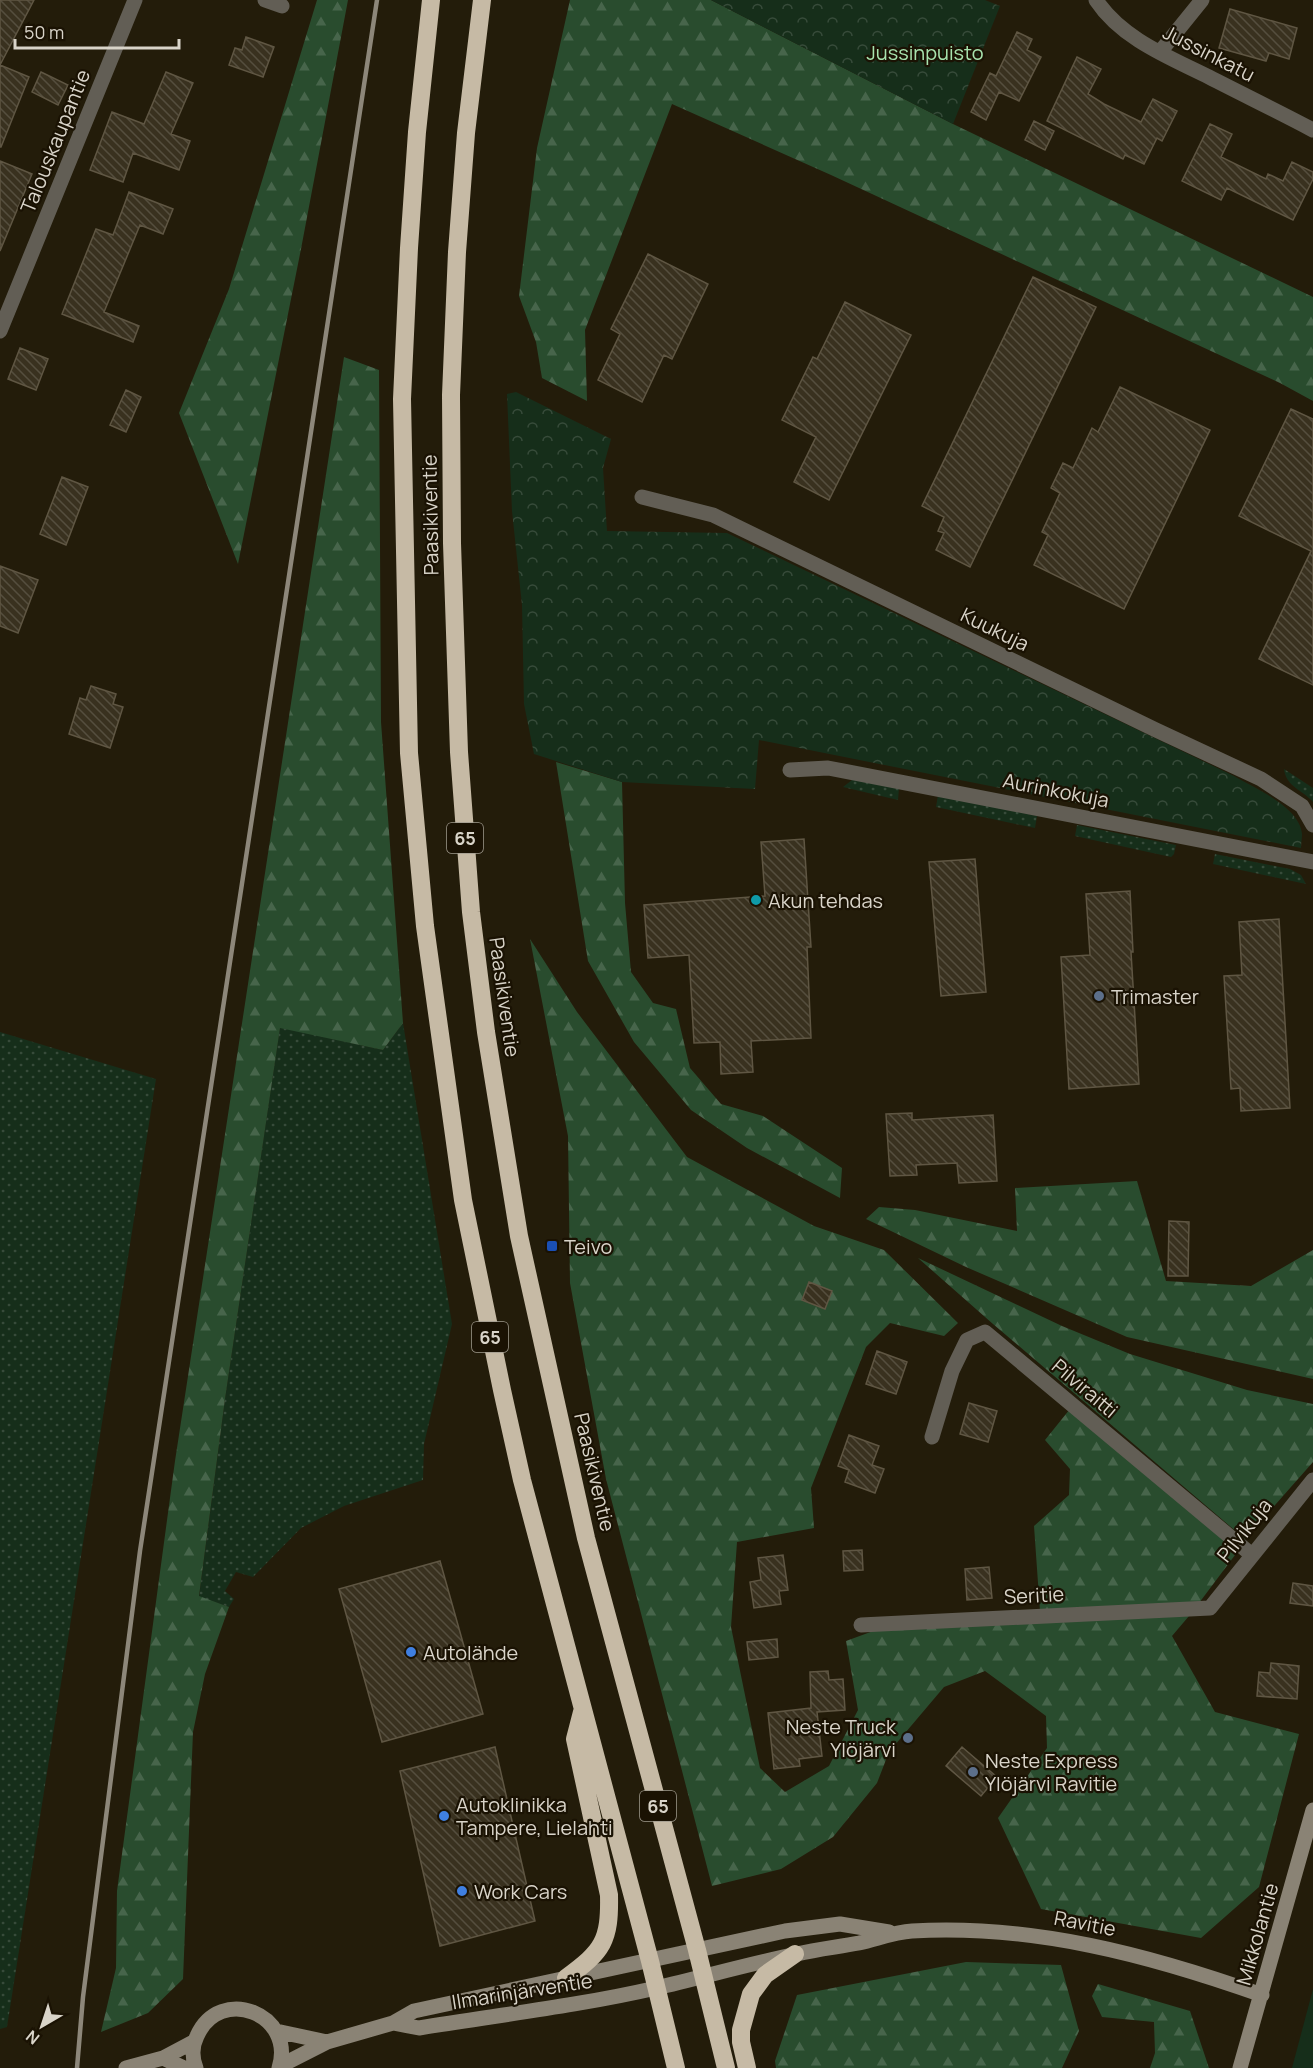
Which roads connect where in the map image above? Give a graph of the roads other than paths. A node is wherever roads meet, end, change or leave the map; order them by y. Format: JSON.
{"nodes":[{"id":1,"x":135,"y":0,"type":"edge"},
{"id":2,"x":265,"y":0,"type":"edge"},
{"id":3,"x":431,"y":0,"type":"edge"},
{"id":4,"x":482,"y":0,"type":"edge"},
{"id":5,"x":1096,"y":0,"type":"edge"},
{"id":6,"x":1202,"y":0,"type":"edge"},
{"id":7,"x":282,"y":6,"type":"dead end"},
{"id":8,"x":1160,"y":52,"type":"junction"},
{"id":9,"x":1313,"y":130,"type":"edge"},
{"id":10,"x":0,"y":332,"type":"edge"},
{"id":11,"x":642,"y":497,"type":"dead end"},
{"id":12,"x":790,"y":770,"type":"dead end"},
{"id":13,"x":1313,"y":825,"type":"edge"},
{"id":14,"x":1313,"y":862,"type":"edge"},
{"id":15,"x":932,"y":1437,"type":"dead end"},
{"id":16,"x":1313,"y":1479,"type":"edge"},
{"id":17,"x":1251,"y":1555,"type":"junction"},
{"id":18,"x":1210,"y":1608,"type":"joint"},
{"id":19,"x":861,"y":1625,"type":"dead end"},
{"id":20,"x":583,"y":1710,"type":"junction"},
{"id":21,"x":1313,"y":1810,"type":"edge"},
{"id":22,"x":895,"y":1933,"type":"junction"},
{"id":23,"x":697,"y":1950,"type":"junction"},
{"id":24,"x":795,"y":1954,"type":"junction"},
{"id":25,"x":650,"y":1961,"type":"junction"},
{"id":26,"x":704,"y":1976,"type":"junction"},
{"id":27,"x":566,"y":1978,"type":"junction"},
{"id":28,"x":656,"y":1988,"type":"junction"},
{"id":29,"x":1262,"y":1995,"type":"junction"},
{"id":30,"x":393,"y":2023,"type":"junction"},
{"id":31,"x":276,"y":2031,"type":"junction"},
{"id":32,"x":195,"y":2041,"type":"junction"},
{"id":33,"x":327,"y":2043,"type":"junction"},
{"id":34,"x":163,"y":2058,"type":"junction"},
{"id":35,"x":279,"y":2067,"type":"edge"},
{"id":36,"x":126,"y":2068,"type":"edge"},
{"id":37,"x":184,"y":2068,"type":"edge"},
{"id":38,"x":196,"y":2068,"type":"edge"},
{"id":39,"x":676,"y":2068,"type":"edge"},
{"id":40,"x":726,"y":2068,"type":"edge"},
{"id":41,"x":747,"y":2068,"type":"edge"},
{"id":42,"x":1240,"y":2068,"type":"edge"}],
"edges":[{"from":1,"to":10,"type":"street","name":"Talouskaupantie"},
{"from":2,"to":7,"type":"street"},
{"from":3,"to":20,"type":"highway","name":"Paasikiventie","number":"65"},
{"from":4,"to":23,"type":"highway","name":"Paasikiventie","number":"65"},
{"from":5,"to":8,"type":"street","name":"Jussinkatu"},
{"from":6,"to":8,"type":"street"},
{"from":8,"to":9,"type":"street","name":"Jussinkatu"},
{"from":11,"to":13,"type":"street","name":"Kuukuja"},
{"from":12,"to":14,"type":"street","name":"Aurinkokuja"},
{"from":15,"to":17,"type":"street","name":"Pilviraitti"},
{"from":16,"to":17,"type":"street","name":"Pilvikuja"},
{"from":17,"to":18,"type":"street","name":"Pilvikuja"},
{"from":18,"to":19,"type":"street","name":"Seritie"},
{"from":20,"to":25,"type":"highway","name":"Paasikiventie","number":"65"},
{"from":20,"to":27,"type":"highway"},
{"from":21,"to":29,"type":"main road","name":"Mikkolantie"},
{"from":22,"to":23,"type":"main road","name":"Ravitie"},
{"from":22,"to":24,"type":"main road","name":"Ravitie"},
{"from":22,"to":29,"type":"main road","name":"Ravitie"},
{"from":23,"to":25,"type":"main road","name":"Ravitie"},
{"from":23,"to":26,"type":"highway","name":"Paasikiventie","number":"65"},
{"from":24,"to":26,"type":"main road","name":"Ravitie"},
{"from":24,"to":41,"type":"highway"},
{"from":25,"to":27,"type":"main road","name":"Ilmarinjärventie"},
{"from":25,"to":28,"type":"highway","number":"65"},
{"from":26,"to":28,"type":"main road","name":"Ravitie"},
{"from":26,"to":40,"type":"highway","number":"65"},
{"from":27,"to":30,"type":"main road","name":"Ilmarinjärventie"},
{"from":28,"to":30,"type":"main road","name":"Ilmarinjärventie"},
{"from":28,"to":39,"type":"highway","number":"65"},
{"from":29,"to":42,"type":"main road","name":"Mikkolantie"},
{"from":30,"to":33,"type":"main road","name":"Ilmarinjärventie"},
{"from":31,"to":32,"type":"main road"},
{"from":31,"to":33,"type":"main road"},
{"from":31,"to":35,"type":"main road"},
{"from":32,"to":34,"type":"main road"},
{"from":32,"to":38,"type":"main road"},
{"from":33,"to":35,"type":"main road","name":"Ilmarinjärventie"},
{"from":34,"to":36,"type":"main road"},
{"from":34,"to":37,"type":"main road"}]}
